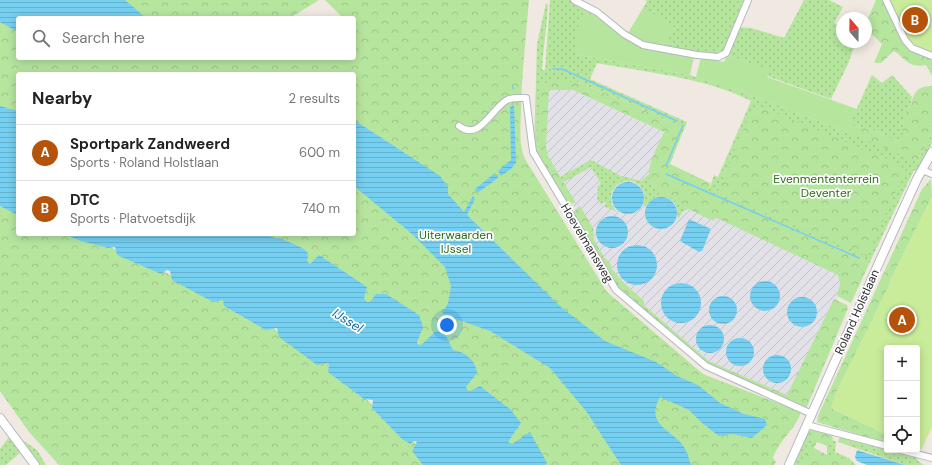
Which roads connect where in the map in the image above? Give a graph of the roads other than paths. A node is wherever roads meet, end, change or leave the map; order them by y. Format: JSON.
{"nodes":[{"id":1,"x":574,"y":0,"type":"edge"},
{"id":2,"x":748,"y":0,"type":"edge"},
{"id":3,"x":886,"y":0,"type":"edge"},
{"id":4,"x":932,"y":56,"type":"edge"},
{"id":5,"x":459,"y":126,"type":"dead end"},
{"id":6,"x":932,"y":152,"type":"edge"},
{"id":7,"x":932,"y":160,"type":"edge"},
{"id":8,"x":927,"y":172,"type":"edge"},
{"id":9,"x":812,"y":414,"type":"junction"},
{"id":10,"x":0,"y":418,"type":"edge"},
{"id":11,"x":807,"y":425,"type":"junction"},
{"id":12,"x":884,"y":445,"type":"edge"},
{"id":13,"x":913,"y":453,"type":"edge"},
{"id":14,"x":932,"y":458,"type":"edge"},
{"id":15,"x":35,"y":465,"type":"edge"},
{"id":16,"x":789,"y":465,"type":"edge"}],
"edges":[{"from":1,"to":2,"type":"street"},
{"from":3,"to":4,"type":"street"},
{"from":5,"to":9,"type":"street","name":"Hoevelmansweg"},
{"from":6,"to":8,"type":"street","name":"Roland Holstlaan"},
{"from":7,"to":8,"type":"street","name":"Roland Holstlaan"},
{"from":8,"to":9,"type":"street","name":"Roland Holstlaan"},
{"from":9,"to":11,"type":"street","name":"Roland Holstlaan"},
{"from":10,"to":15,"type":"street"},
{"from":11,"to":12,"type":"street"},
{"from":11,"to":16,"type":"street","name":"Roland Holstlaan"},
{"from":13,"to":14,"type":"street"}]}
